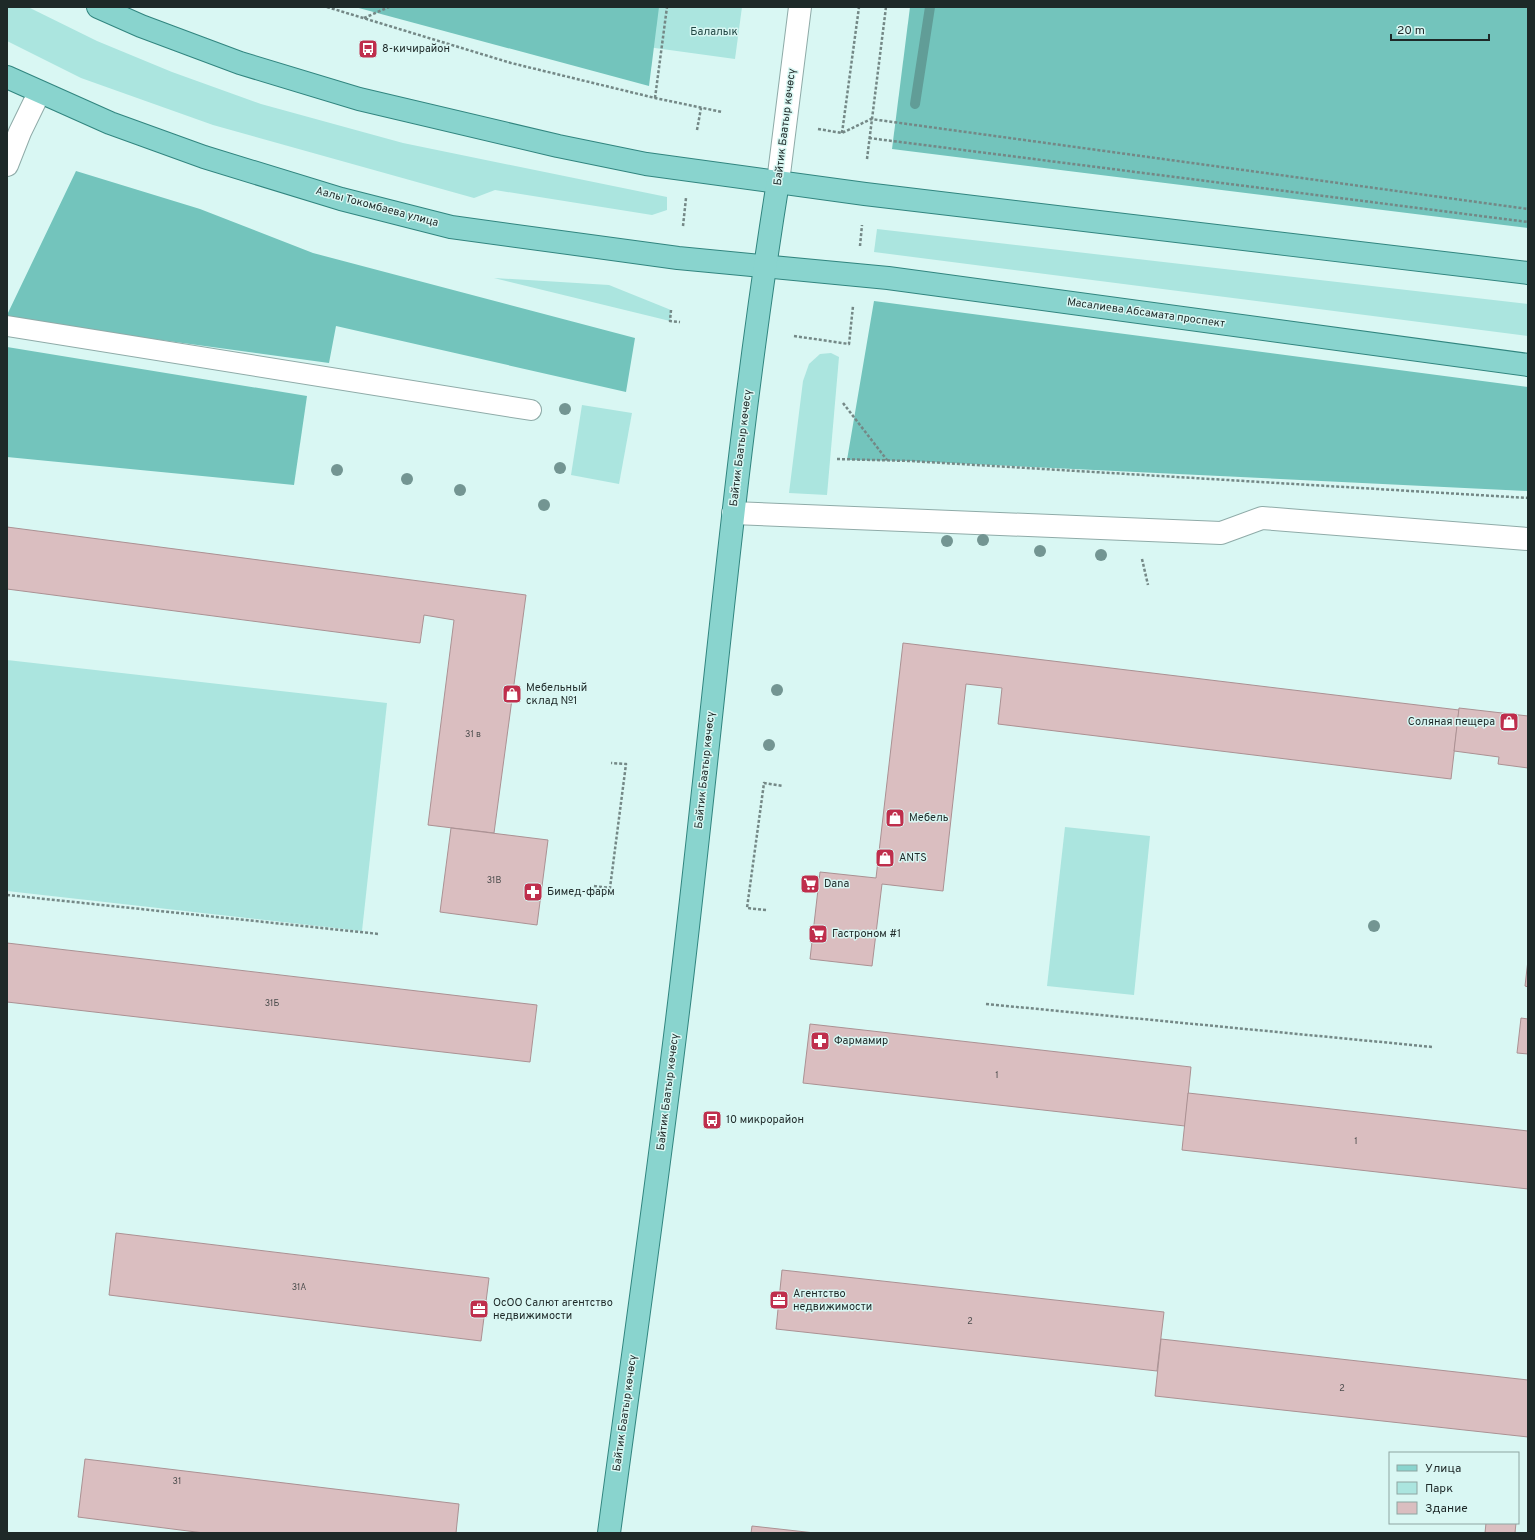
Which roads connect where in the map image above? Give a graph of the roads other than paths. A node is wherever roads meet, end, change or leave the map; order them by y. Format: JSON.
{"nodes":[{"id":1,"x":98,"y":7,"type":"edge"},
{"id":2,"x":800,"y":7,"type":"edge"},
{"id":3,"x":7,"y":78,"type":"edge"},
{"id":4,"x":39,"y":93,"type":"junction"},
{"id":5,"x":7,"y":164,"type":"edge"},
{"id":6,"x":778,"y":182,"type":"junction"},
{"id":7,"x":764,"y":266,"type":"junction"},
{"id":8,"x":1528,"y":274,"type":"edge"},
{"id":9,"x":7,"y":326,"type":"edge"},
{"id":10,"x":1528,"y":365,"type":"edge"},
{"id":11,"x":531,"y":410,"type":"dead end"},
{"id":12,"x":733,"y":512,"type":"junction"},
{"id":13,"x":1528,"y":539,"type":"edge"},
{"id":14,"x":609,"y":1533,"type":"edge"}],
"edges":[{"from":1,"to":6,"type":"main road"},
{"from":2,"to":6,"type":"street","name":"Байтик Баатыр көчөсү"},
{"from":3,"to":4,"type":"main road","name":"Аалы Токомбаева улица"},
{"from":4,"to":5,"type":"street"},
{"from":4,"to":7,"type":"main road","name":"Аалы Токомбаева улица"},
{"from":6,"to":7,"type":"main road","name":"Байтик Баатыр көчөсү"},
{"from":6,"to":8,"type":"main road"},
{"from":7,"to":10,"type":"main road","name":"Масалиева Абсамата проспект"},
{"from":7,"to":12,"type":"main road","name":"Байтик Баатыр көчөсү"},
{"from":9,"to":11,"type":"lane"},
{"from":12,"to":13,"type":"street"},
{"from":12,"to":14,"type":"main road","name":"Байтик Баатыр көчөсү"}]}
